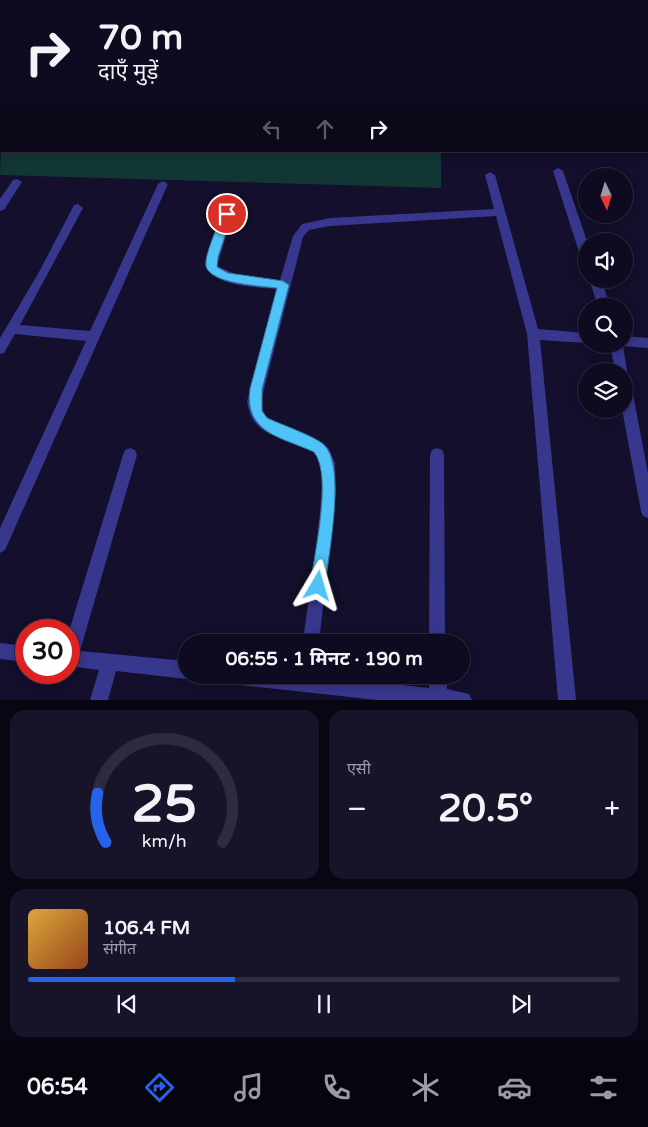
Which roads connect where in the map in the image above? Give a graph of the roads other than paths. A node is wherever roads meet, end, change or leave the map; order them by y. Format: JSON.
{"nodes":[{"id":1,"x":558,"y":170,"type":"dead end"},
{"id":2,"x":490,"y":175,"type":"dead end"},
{"id":3,"x":17,"y":182,"type":"dead end"},
{"id":4,"x":163,"y":184,"type":"dead end"},
{"id":5,"x":232,"y":200,"type":"dead end"},
{"id":6,"x":0,"y":207,"type":"edge"},
{"id":7,"x":78,"y":208,"type":"dead end"},
{"id":8,"x":500,"y":212,"type":"junction"},
{"id":9,"x":579,"y":233,"type":"edge"},
{"id":10,"x":283,"y":285,"type":"junction"},
{"id":11,"x":12,"y":329,"type":"junction"},
{"id":12,"x":533,"y":334,"type":"junction"},
{"id":13,"x":94,"y":337,"type":"junction"},
{"id":14,"x":578,"y":337,"type":"edge"},
{"id":15,"x":633,"y":342,"type":"edge"},
{"id":16,"x":648,"y":343,"type":"edge"},
{"id":17,"x":0,"y":349,"type":"edge"},
{"id":18,"x":630,"y":418,"type":"edge"},
{"id":19,"x":130,"y":455,"type":"dead end"},
{"id":20,"x":437,"y":455,"type":"dead end"},
{"id":21,"x":648,"y":511,"type":"edge"},
{"id":22,"x":0,"y":545,"type":"edge"},
{"id":23,"x":80,"y":621,"type":"edge"},
{"id":24,"x":311,"y":634,"type":"edge"},
{"id":25,"x":438,"y":634,"type":"edge"},
{"id":26,"x":0,"y":651,"type":"edge"},
{"id":27,"x":15,"y":653,"type":"edge"},
{"id":28,"x":80,"y":659,"type":"edge"},
{"id":29,"x":110,"y":662,"type":"junction"},
{"id":30,"x":178,"y":669,"type":"edge"},
{"id":31,"x":320,"y":684,"type":"edge"},
{"id":32,"x":438,"y":684,"type":"edge"},
{"id":33,"x":346,"y":693,"type":"edge"},
{"id":34,"x":438,"y":697,"type":"junction"},
{"id":35,"x":99,"y":700,"type":"edge"},
{"id":36,"x":464,"y":700,"type":"edge"},
{"id":37,"x":567,"y":700,"type":"edge"}],
"edges":[{"from":1,"to":9,"type":"street"},
{"from":2,"to":8,"type":"street"},
{"from":3,"to":6,"type":"street"},
{"from":4,"to":13,"type":"street"},
{"from":5,"to":10,"type":"street"},
{"from":7,"to":11,"type":"street"},
{"from":8,"to":10,"type":"street"},
{"from":8,"to":12,"type":"street"},
{"from":10,"to":24,"type":"street"},
{"from":11,"to":13,"type":"street"},
{"from":11,"to":17,"type":"street"},
{"from":12,"to":14,"type":"street"},
{"from":12,"to":37,"type":"street"},
{"from":13,"to":22,"type":"street"},
{"from":15,"to":16,"type":"street"},
{"from":18,"to":21,"type":"street"},
{"from":19,"to":23,"type":"street"},
{"from":20,"to":25,"type":"street"},
{"from":26,"to":27,"type":"street"},
{"from":28,"to":29,"type":"street"},
{"from":29,"to":30,"type":"street"},
{"from":29,"to":35,"type":"street"},
{"from":31,"to":33,"type":"street"},
{"from":32,"to":34,"type":"street"},
{"from":33,"to":34,"type":"street"},
{"from":34,"to":36,"type":"street"}]}
